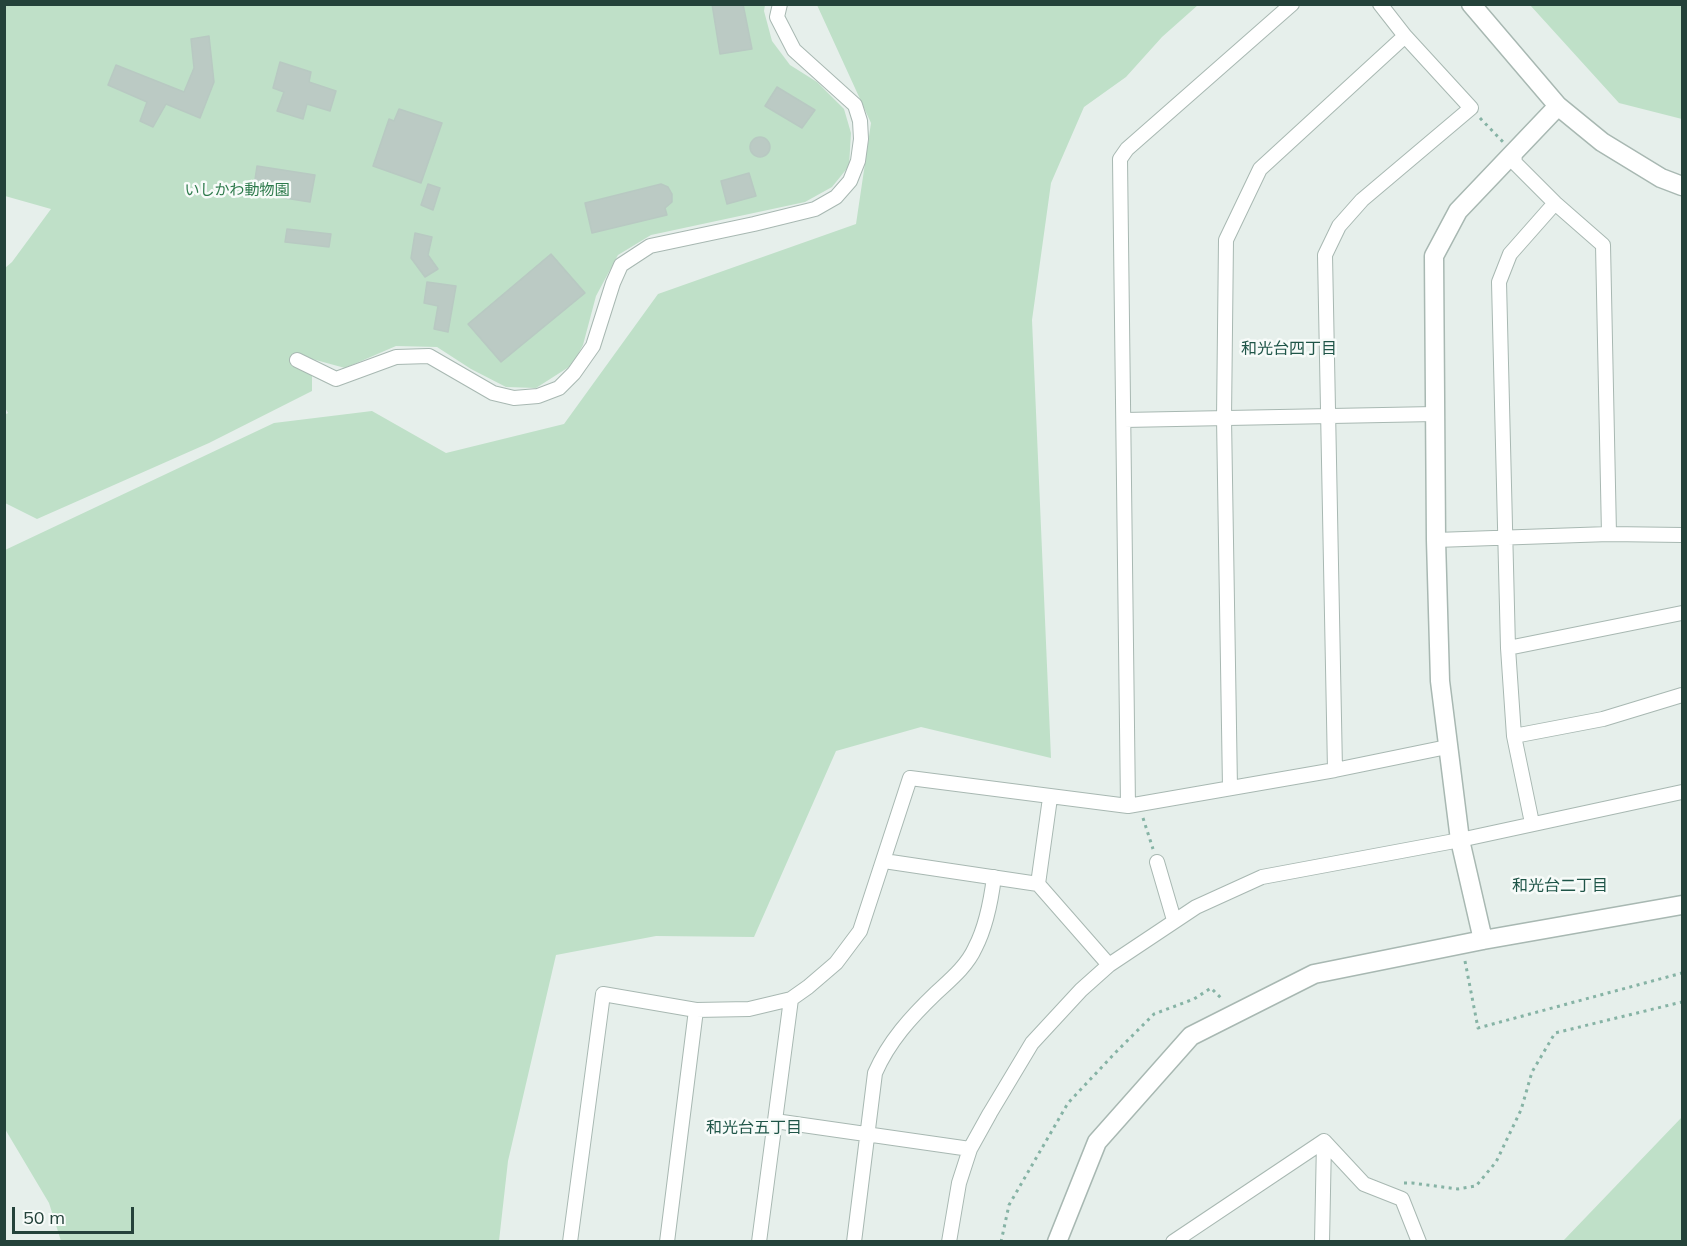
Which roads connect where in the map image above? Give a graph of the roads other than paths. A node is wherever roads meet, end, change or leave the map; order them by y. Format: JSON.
{"nodes":[{"id":1,"x":780,"y":4,"type":"edge"},
{"id":2,"x":1292,"y":4,"type":"edge"},
{"id":3,"x":1380,"y":4,"type":"edge"},
{"id":4,"x":1472,"y":4,"type":"edge"},
{"id":5,"x":1405,"y":36,"type":"junction"},
{"id":6,"x":1558,"y":106,"type":"junction"},
{"id":7,"x":1514,"y":153,"type":"junction"},
{"id":8,"x":1683,"y":186,"type":"edge"},
{"id":9,"x":1555,"y":203,"type":"junction"},
{"id":10,"x":297,"y":360,"type":"dead end"},
{"id":11,"x":1434,"y":414,"type":"junction"},
{"id":12,"x":1327,"y":417,"type":"junction"},
{"id":13,"x":1224,"y":418,"type":"junction"},
{"id":14,"x":1124,"y":420,"type":"junction"},
{"id":15,"x":1609,"y":534,"type":"junction"},
{"id":16,"x":1683,"y":535,"type":"edge"},
{"id":17,"x":1505,"y":538,"type":"junction"},
{"id":18,"x":1436,"y":540,"type":"junction"},
{"id":19,"x":1683,"y":613,"type":"edge"},
{"id":20,"x":1508,"y":648,"type":"junction"},
{"id":21,"x":1683,"y":695,"type":"edge"},
{"id":22,"x":1514,"y":735,"type":"junction"},
{"id":23,"x":1447,"y":747,"type":"junction"},
{"id":24,"x":1335,"y":770,"type":"junction"},
{"id":25,"x":1230,"y":788,"type":"junction"},
{"id":26,"x":1683,"y":792,"type":"edge"},
{"id":27,"x":1050,"y":798,"type":"junction"},
{"id":28,"x":1134,"y":805,"type":"junction"},
{"id":29,"x":1532,"y":823,"type":"junction"},
{"id":30,"x":1460,"y":840,"type":"junction"},
{"id":31,"x":884,"y":861,"type":"junction"},
{"id":32,"x":1157,"y":862,"type":"road end"},
{"id":33,"x":994,"y":877,"type":"junction"},
{"id":34,"x":1038,"y":884,"type":"junction"},
{"id":35,"x":1683,"y":905,"type":"edge"},
{"id":36,"x":1174,"y":920,"type":"junction"},
{"id":37,"x":1483,"y":940,"type":"junction"},
{"id":38,"x":1109,"y":965,"type":"junction"},
{"id":39,"x":791,"y":999,"type":"junction"},
{"id":40,"x":696,"y":1010,"type":"junction"},
{"id":41,"x":775,"y":1121,"type":"junction"},
{"id":42,"x":867,"y":1134,"type":"junction"},
{"id":43,"x":1324,"y":1141,"type":"junction"},
{"id":44,"x":970,"y":1149,"type":"junction"},
{"id":45,"x":570,"y":1242,"type":"edge"},
{"id":46,"x":667,"y":1242,"type":"edge"},
{"id":47,"x":759,"y":1242,"type":"edge"},
{"id":48,"x":854,"y":1242,"type":"edge"},
{"id":49,"x":949,"y":1242,"type":"edge"},
{"id":50,"x":1057,"y":1242,"type":"edge"},
{"id":51,"x":1173,"y":1242,"type":"edge"},
{"id":52,"x":1322,"y":1242,"type":"edge"},
{"id":53,"x":1419,"y":1242,"type":"edge"}],
"edges":[{"from":1,"to":10,"type":"street"},
{"from":2,"to":14,"type":"street"},
{"from":3,"to":5,"type":"street"},
{"from":4,"to":6,"type":"street"},
{"from":5,"to":12,"type":"street"},
{"from":5,"to":13,"type":"street"},
{"from":6,"to":7,"type":"street"},
{"from":6,"to":8,"type":"street"},
{"from":7,"to":9,"type":"street"},
{"from":7,"to":11,"type":"street"},
{"from":9,"to":15,"type":"street"},
{"from":9,"to":17,"type":"street"},
{"from":11,"to":12,"type":"street"},
{"from":11,"to":18,"type":"street"},
{"from":12,"to":13,"type":"street"},
{"from":12,"to":24,"type":"street"},
{"from":13,"to":14,"type":"street"},
{"from":13,"to":25,"type":"street"},
{"from":14,"to":28,"type":"street"},
{"from":15,"to":16,"type":"street"},
{"from":15,"to":17,"type":"street"},
{"from":17,"to":18,"type":"street"},
{"from":17,"to":20,"type":"street"},
{"from":18,"to":23,"type":"street"},
{"from":19,"to":20,"type":"street"},
{"from":20,"to":22,"type":"street"},
{"from":21,"to":22,"type":"street"},
{"from":22,"to":29,"type":"street"},
{"from":23,"to":24,"type":"street"},
{"from":23,"to":30,"type":"street"},
{"from":24,"to":25,"type":"street"},
{"from":25,"to":28,"type":"street"},
{"from":26,"to":29,"type":"street"},
{"from":27,"to":28,"type":"street"},
{"from":27,"to":31,"type":"street"},
{"from":27,"to":34,"type":"street"},
{"from":29,"to":30,"type":"street"},
{"from":30,"to":36,"type":"street"},
{"from":30,"to":37,"type":"street"},
{"from":31,"to":33,"type":"street"},
{"from":31,"to":39,"type":"street"},
{"from":32,"to":36,"type":"street"},
{"from":33,"to":34,"type":"street"},
{"from":33,"to":42,"type":"street"},
{"from":34,"to":38,"type":"street"},
{"from":35,"to":37,"type":"street"},
{"from":36,"to":38,"type":"street"},
{"from":37,"to":50,"type":"street"},
{"from":38,"to":44,"type":"street"},
{"from":39,"to":40,"type":"street"},
{"from":39,"to":41,"type":"street"},
{"from":40,"to":45,"type":"street"},
{"from":40,"to":46,"type":"street"},
{"from":41,"to":42,"type":"street"},
{"from":41,"to":47,"type":"street"},
{"from":42,"to":44,"type":"street"},
{"from":42,"to":48,"type":"street"},
{"from":43,"to":51,"type":"street"},
{"from":43,"to":52,"type":"street"},
{"from":43,"to":53,"type":"street"},
{"from":44,"to":49,"type":"street"}]}
